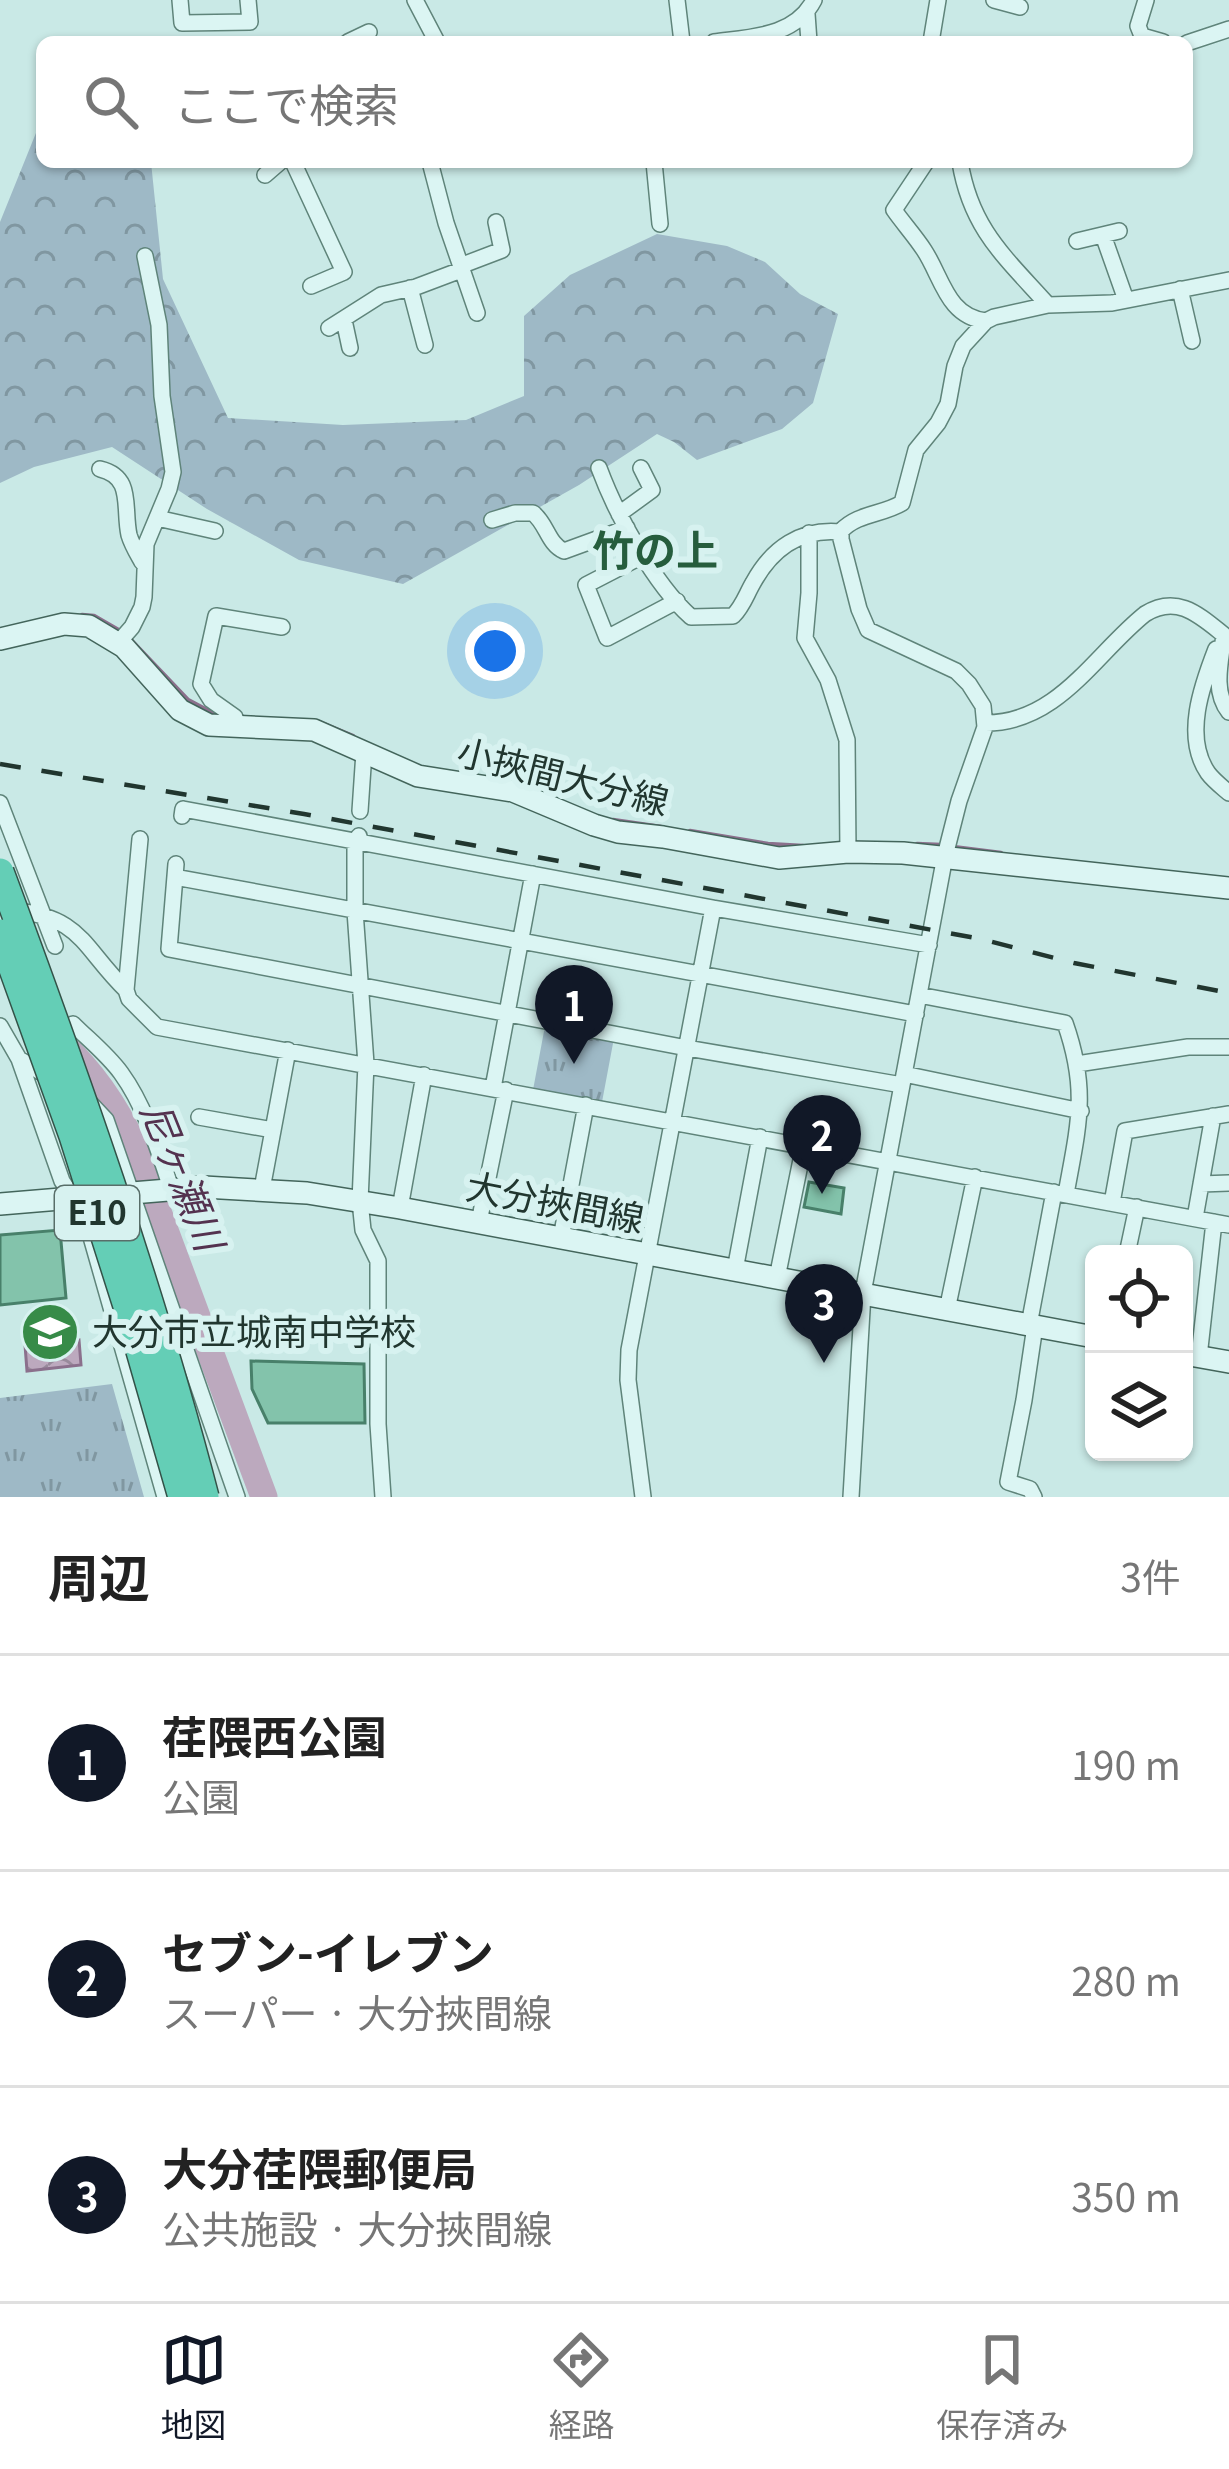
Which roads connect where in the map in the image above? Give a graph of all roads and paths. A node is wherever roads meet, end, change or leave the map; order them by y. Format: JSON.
{"nodes":[{"id":1,"x":180,"y":0,"type":"edge"},
{"id":2,"x":248,"y":0,"type":"edge"},
{"id":3,"x":416,"y":0,"type":"edge"},
{"id":4,"x":677,"y":0,"type":"edge"},
{"id":5,"x":938,"y":0,"type":"edge"},
{"id":6,"x":994,"y":0,"type":"edge"},
{"id":7,"x":1146,"y":0,"type":"edge"},
{"id":8,"x":810,"y":7,"type":"edge"},
{"id":9,"x":1020,"y":7,"type":"dead end"},
{"id":10,"x":1229,"y":29,"type":"edge"},
{"id":11,"x":369,"y":32,"type":"dead end"},
{"id":12,"x":361,"y":36,"type":"edge"},
{"id":13,"x":434,"y":36,"type":"edge"},
{"id":14,"x":681,"y":36,"type":"edge"},
{"id":15,"x":754,"y":36,"type":"edge"},
{"id":16,"x":933,"y":36,"type":"edge"},
{"id":17,"x":1142,"y":36,"type":"edge"},
{"id":18,"x":1193,"y":41,"type":"edge"},
{"id":19,"x":273,"y":168,"type":"edge"},
{"id":20,"x":296,"y":168,"type":"edge"},
{"id":21,"x":432,"y":168,"type":"edge"},
{"id":22,"x":655,"y":168,"type":"edge"},
{"id":23,"x":922,"y":168,"type":"edge"},
{"id":24,"x":962,"y":168,"type":"edge"},
{"id":25,"x":265,"y":175,"type":"dead end"},
{"id":26,"x":496,"y":222,"type":"dead end"},
{"id":27,"x":660,"y":224,"type":"dead end"},
{"id":28,"x":1077,"y":241,"type":"dead end"},
{"id":29,"x":145,"y":256,"type":"dead end"},
{"id":30,"x":461,"y":268,"type":"junction"},
{"id":31,"x":1229,"y":280,"type":"edge"},
{"id":32,"x":311,"y":286,"type":"dead end"},
{"id":33,"x":410,"y":288,"type":"junction"},
{"id":34,"x":1180,"y":289,"type":"junction"},
{"id":35,"x":1126,"y":300,"type":"junction"},
{"id":36,"x":1048,"y":305,"type":"junction"},
{"id":37,"x":477,"y":313,"type":"dead end"},
{"id":38,"x":986,"y":321,"type":"junction"},
{"id":39,"x":1192,"y":341,"type":"dead end"},
{"id":40,"x":425,"y":345,"type":"dead end"},
{"id":41,"x":350,"y":348,"type":"dead end"},
{"id":42,"x":599,"y":468,"type":"dead end"},
{"id":43,"x":100,"y":469,"type":"dead end"},
{"id":44,"x":641,"y":469,"type":"dead end"},
{"id":45,"x":157,"y":518,"type":"junction"},
{"id":46,"x":492,"y":520,"type":"dead end"},
{"id":47,"x":623,"y":521,"type":"junction"},
{"id":48,"x":215,"y":532,"type":"dead end"},
{"id":49,"x":841,"y":532,"type":"junction"},
{"id":50,"x":808,"y":533,"type":"junction"},
{"id":51,"x":644,"y":555,"type":"junction"},
{"id":52,"x":144,"y":564,"type":"junction"},
{"id":53,"x":676,"y":601,"type":"junction"},
{"id":54,"x":282,"y":627,"type":"dead end"},
{"id":55,"x":1227,"y":630,"type":"edge"},
{"id":56,"x":123,"y":637,"type":"junction"},
{"id":57,"x":0,"y":639,"type":"edge"},
{"id":58,"x":1229,"y":712,"type":"edge"},
{"id":59,"x":986,"y":723,"type":"junction"},
{"id":60,"x":237,"y":728,"type":"junction"},
{"id":61,"x":364,"y":752,"type":"junction"},
{"id":62,"x":1229,"y":793,"type":"edge"},
{"id":63,"x":0,"y":802,"type":"edge"},
{"id":64,"x":360,"y":811,"type":"dead end"},
{"id":65,"x":182,"y":816,"type":"dead end"},
{"id":66,"x":140,"y":838,"type":"dead end"},
{"id":67,"x":357,"y":839,"type":"junction"},
{"id":68,"x":848,"y":852,"type":"junction"},
{"id":69,"x":945,"y":856,"type":"junction"},
{"id":70,"x":0,"y":872,"type":"edge"},
{"id":71,"x":533,"y":874,"type":"junction"},
{"id":72,"x":1229,"y":888,"type":"edge"},
{"id":73,"x":713,"y":908,"type":"junction"},
{"id":74,"x":0,"y":909,"type":"edge"},
{"id":75,"x":355,"y":911,"type":"junction"},
{"id":76,"x":45,"y":915,"type":"junction"},
{"id":77,"x":0,"y":933,"type":"edge"},
{"id":78,"x":521,"y":942,"type":"junction"},
{"id":79,"x":928,"y":945,"type":"junction"},
{"id":80,"x":55,"y":946,"type":"dead end"},
{"id":81,"x":700,"y":975,"type":"junction"},
{"id":82,"x":361,"y":986,"type":"junction"},
{"id":83,"x":126,"y":989,"type":"junction"},
{"id":84,"x":919,"y":995,"type":"junction"},
{"id":85,"x":507,"y":1013,"type":"junction"},
{"id":86,"x":916,"y":1014,"type":"junction"},
{"id":87,"x":73,"y":1024,"type":"dead end"},
{"id":88,"x":0,"y":1026,"type":"edge"},
{"id":89,"x":1229,"y":1047,"type":"edge"},
{"id":90,"x":687,"y":1048,"type":"junction"},
{"id":91,"x":288,"y":1049,"type":"junction"},
{"id":92,"x":20,"y":1059,"type":"junction"},
{"id":93,"x":366,"y":1064,"type":"junction"},
{"id":94,"x":1077,"y":1064,"type":"junction"},
{"id":95,"x":424,"y":1075,"type":"junction"},
{"id":96,"x":903,"y":1079,"type":"junction"},
{"id":97,"x":500,"y":1089,"type":"junction"},
{"id":98,"x":586,"y":1105,"type":"junction"},
{"id":99,"x":1081,"y":1111,"type":"junction"},
{"id":100,"x":1221,"y":1115,"type":"edge"},
{"id":101,"x":199,"y":1117,"type":"dead end"},
{"id":102,"x":674,"y":1121,"type":"junction"},
{"id":103,"x":273,"y":1130,"type":"junction"},
{"id":104,"x":760,"y":1137,"type":"junction"},
{"id":105,"x":804,"y":1145,"type":"junction"},
{"id":106,"x":888,"y":1161,"type":"junction"},
{"id":107,"x":975,"y":1177,"type":"junction"},
{"id":108,"x":1229,"y":1183,"type":"edge"},
{"id":109,"x":1202,"y":1184,"type":"junction"},
{"id":110,"x":172,"y":1188,"type":"junction"},
{"id":111,"x":262,"y":1189,"type":"junction"},
{"id":112,"x":132,"y":1191,"type":"junction"},
{"id":113,"x":1060,"y":1193,"type":"junction"},
{"id":114,"x":71,"y":1196,"type":"junction"},
{"id":115,"x":360,"y":1201,"type":"junction"},
{"id":116,"x":1112,"y":1203,"type":"junction"},
{"id":117,"x":0,"y":1204,"type":"edge"},
{"id":118,"x":400,"y":1208,"type":"junction"},
{"id":119,"x":1137,"y":1208,"type":"junction"},
{"id":120,"x":1196,"y":1218,"type":"junction"},
{"id":121,"x":479,"y":1222,"type":"junction"},
{"id":122,"x":1222,"y":1223,"type":"edge"},
{"id":123,"x":561,"y":1238,"type":"junction"},
{"id":124,"x":1129,"y":1245,"type":"edge"},
{"id":125,"x":647,"y":1254,"type":"junction"},
{"id":126,"x":735,"y":1270,"type":"junction"},
{"id":127,"x":777,"y":1278,"type":"junction"},
{"id":128,"x":863,"y":1293,"type":"junction"},
{"id":129,"x":947,"y":1310,"type":"junction"},
{"id":130,"x":1032,"y":1326,"type":"junction"},
{"id":131,"x":1085,"y":1335,"type":"edge"},
{"id":132,"x":1191,"y":1353,"type":"edge"},
{"id":133,"x":1193,"y":1355,"type":"edge"},
{"id":134,"x":1229,"y":1362,"type":"edge"},
{"id":135,"x":165,"y":1497,"type":"edge"},
{"id":136,"x":182,"y":1497,"type":"edge"},
{"id":137,"x":205,"y":1497,"type":"edge"},
{"id":138,"x":237,"y":1497,"type":"edge"},
{"id":139,"x":383,"y":1497,"type":"edge"},
{"id":140,"x":643,"y":1497,"type":"edge"},
{"id":141,"x":851,"y":1497,"type":"edge"},
{"id":142,"x":1034,"y":1497,"type":"edge"}],
"edges":[{"from":1,"to":2,"type":"street"},
{"from":3,"to":13,"type":"street"},
{"from":4,"to":14,"type":"street"},
{"from":5,"to":16,"type":"street"},
{"from":6,"to":9,"type":"street"},
{"from":7,"to":17,"type":"street"},
{"from":8,"to":15,"type":"street"},
{"from":10,"to":18,"type":"street"},
{"from":11,"to":12,"type":"street"},
{"from":19,"to":25,"type":"street"},
{"from":20,"to":32,"type":"street"},
{"from":21,"to":30,"type":"street"},
{"from":22,"to":27,"type":"street"},
{"from":23,"to":38,"type":"street"},
{"from":24,"to":36,"type":"street"},
{"from":26,"to":30,"type":"street"},
{"from":28,"to":35,"type":"street"},
{"from":29,"to":45,"type":"street"},
{"from":30,"to":33,"type":"street"},
{"from":30,"to":37,"type":"street"},
{"from":31,"to":34,"type":"street"},
{"from":33,"to":40,"type":"street"},
{"from":33,"to":41,"type":"street"},
{"from":34,"to":35,"type":"street"},
{"from":34,"to":39,"type":"street"},
{"from":35,"to":36,"type":"street"},
{"from":36,"to":38,"type":"street"},
{"from":38,"to":49,"type":"street"},
{"from":42,"to":47,"type":"street"},
{"from":43,"to":52,"type":"street"},
{"from":44,"to":47,"type":"street"},
{"from":45,"to":48,"type":"street"},
{"from":45,"to":52,"type":"street"},
{"from":46,"to":47,"type":"street"},
{"from":47,"to":51,"type":"street"},
{"from":49,"to":50,"type":"street"},
{"from":49,"to":59,"type":"street"},
{"from":50,"to":53,"type":"street"},
{"from":50,"to":68,"type":"street"},
{"from":51,"to":53,"type":"street"},
{"from":51,"to":53,"type":"street"},
{"from":52,"to":56,"type":"street"},
{"from":54,"to":60,"type":"street"},
{"from":55,"to":58,"type":"street"},
{"from":55,"to":59,"type":"street"},
{"from":55,"to":62,"type":"street"},
{"from":56,"to":57,"type":"main road","name":"小挾間大分線"},
{"from":56,"to":60,"type":"main road","name":"小挾間大分線"},
{"from":59,"to":69,"type":"street"},
{"from":60,"to":61,"type":"main road","name":"小挾間大分線"},
{"from":61,"to":64,"type":"street"},
{"from":61,"to":68,"type":"main road","name":"小挾間大分線"},
{"from":63,"to":76,"type":"street"},
{"from":65,"to":67,"type":"street"},
{"from":66,"to":83,"type":"street"},
{"from":67,"to":71,"type":"street"},
{"from":67,"to":75,"type":"street"},
{"from":68,"to":69,"type":"main road","name":"小挾間大分線"},
{"from":69,"to":72,"type":"main road","name":"小挾間大分線"},
{"from":69,"to":79,"type":"street"},
{"from":70,"to":137,"type":"highway","number":"E10","bridge":true},
{"from":71,"to":73,"type":"street"},
{"from":71,"to":78,"type":"street"},
{"from":73,"to":79,"type":"street"},
{"from":73,"to":81,"type":"street"},
{"from":74,"to":76,"type":"street"},
{"from":75,"to":78,"type":"street"},
{"from":75,"to":82,"type":"street"},
{"from":75,"to":82,"type":"street"},
{"from":76,"to":80,"type":"street"},
{"from":76,"to":83,"type":"street"},
{"from":77,"to":136,"type":"highway","number":"E10","bridge":true},
{"from":78,"to":81,"type":"street"},
{"from":78,"to":85,"type":"street"},
{"from":79,"to":84,"type":"street"},
{"from":81,"to":86,"type":"street"},
{"from":81,"to":90,"type":"street"},
{"from":82,"to":85,"type":"street"},
{"from":82,"to":93,"type":"street"},
{"from":83,"to":91,"type":"street"},
{"from":84,"to":86,"type":"street"},
{"from":84,"to":94,"type":"street"},
{"from":85,"to":90,"type":"street"},
{"from":85,"to":97,"type":"street"},
{"from":86,"to":96,"type":"street"},
{"from":87,"to":110,"type":"street"},
{"from":88,"to":92,"type":"street"},
{"from":89,"to":94,"type":"street"},
{"from":90,"to":96,"type":"street"},
{"from":90,"to":102,"type":"street"},
{"from":91,"to":93,"type":"street"},
{"from":91,"to":103,"type":"street"},
{"from":92,"to":112,"type":"street"},
{"from":92,"to":114,"type":"street"},
{"from":93,"to":95,"type":"street"},
{"from":93,"to":115,"type":"street"},
{"from":94,"to":99,"type":"street"},
{"from":95,"to":97,"type":"street"},
{"from":95,"to":118,"type":"street"},
{"from":96,"to":99,"type":"street"},
{"from":96,"to":106,"type":"street"},
{"from":97,"to":98,"type":"street"},
{"from":97,"to":121,"type":"street"},
{"from":98,"to":102,"type":"street"},
{"from":98,"to":123,"type":"street"},
{"from":99,"to":113,"type":"street"},
{"from":100,"to":109,"type":"street"},
{"from":100,"to":116,"type":"street"},
{"from":101,"to":103,"type":"street"},
{"from":102,"to":104,"type":"street"},
{"from":102,"to":125,"type":"street"},
{"from":103,"to":111,"type":"street"},
{"from":104,"to":105,"type":"street"},
{"from":104,"to":126,"type":"street"},
{"from":105,"to":106,"type":"street"},
{"from":105,"to":127,"type":"street"},
{"from":106,"to":107,"type":"street"},
{"from":106,"to":128,"type":"street"},
{"from":107,"to":113,"type":"street"},
{"from":107,"to":129,"type":"street"},
{"from":108,"to":109,"type":"street"},
{"from":109,"to":120,"type":"street"},
{"from":110,"to":111,"type":"main road","name":"大分挾間線"},
{"from":110,"to":112,"type":"main road","name":"大分挾間線"},
{"from":111,"to":115,"type":"main road","name":"大分挾間線"},
{"from":112,"to":114,"type":"main road","name":"大分挾間線"},
{"from":112,"to":138,"type":"street"},
{"from":113,"to":116,"type":"street"},
{"from":113,"to":130,"type":"street"},
{"from":114,"to":117,"type":"main road","name":"大分挾間線"},
{"from":114,"to":135,"type":"street"},
{"from":115,"to":118,"type":"main road","name":"大分挾間線"},
{"from":115,"to":139,"type":"street"},
{"from":116,"to":119,"type":"street"},
{"from":118,"to":121,"type":"main road","name":"大分挾間線"},
{"from":119,"to":120,"type":"street"},
{"from":119,"to":124,"type":"street"},
{"from":120,"to":122,"type":"street"},
{"from":121,"to":123,"type":"main road","name":"大分挾間線"},
{"from":122,"to":132,"type":"street"},
{"from":123,"to":125,"type":"main road","name":"大分挾間線"},
{"from":125,"to":126,"type":"main road","name":"大分挾間線"},
{"from":125,"to":140,"type":"street"},
{"from":126,"to":127,"type":"main road","name":"大分挾間線"},
{"from":127,"to":128,"type":"main road","name":"大分挾間線"},
{"from":128,"to":129,"type":"main road","name":"大分挾間線"},
{"from":128,"to":141,"type":"street"},
{"from":129,"to":130,"type":"main road","name":"大分挾間線"},
{"from":130,"to":131,"type":"main road","name":"大分挾間線"},
{"from":130,"to":142,"type":"street"},
{"from":133,"to":134,"type":"main road"}]}
